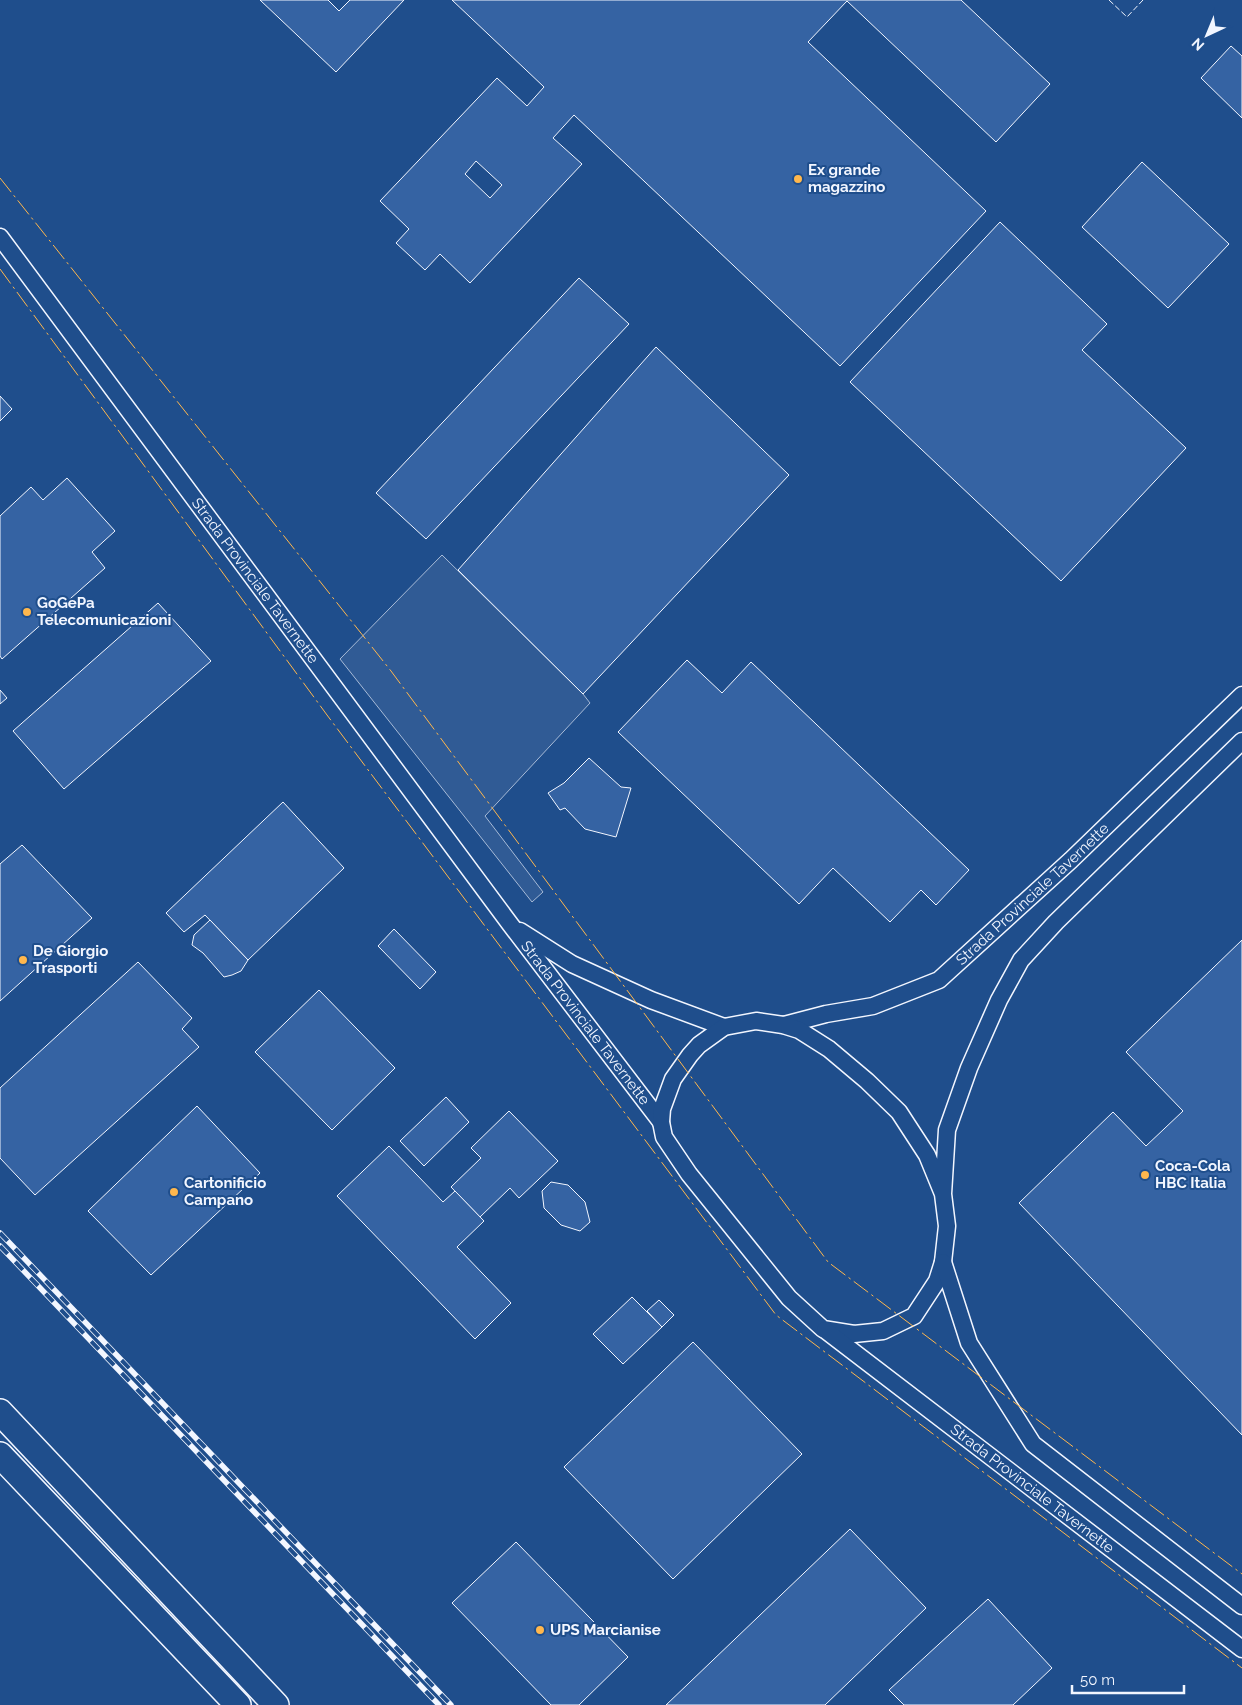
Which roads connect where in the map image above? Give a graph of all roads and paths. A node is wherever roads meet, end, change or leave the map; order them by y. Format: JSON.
{"nodes":[{"id":1,"x":0,"y":237,"type":"edge"},
{"id":2,"x":1242,"y":695,"type":"edge"},
{"id":3,"x":1242,"y":741,"type":"edge"},
{"id":4,"x":510,"y":924,"type":"junction"},
{"id":5,"x":783,"y":1025,"type":"junction"},
{"id":6,"x":724,"y":1026,"type":"junction"},
{"id":7,"x":661,"y":1122,"type":"junction"},
{"id":8,"x":943,"y":1194,"type":"junction"},
{"id":9,"x":943,"y":1262,"type":"junction"},
{"id":10,"x":823,"y":1329,"type":"junction"},
{"id":11,"x":0,"y":1412,"type":"edge"},
{"id":12,"x":0,"y":1455,"type":"edge"},
{"id":13,"x":1242,"y":1606,"type":"edge"},
{"id":14,"x":1242,"y":1649,"type":"edge"},
{"id":15,"x":238,"y":1705,"type":"edge"},
{"id":16,"x":276,"y":1705,"type":"edge"}],
"edges":[{"from":1,"to":4,"type":"street","name":"Strada Provinciale Tavernette"},
{"from":2,"to":5,"type":"street","name":"Strada Provinciale Tavernette"},
{"from":3,"to":8,"type":"street"},
{"from":4,"to":6,"type":"street","name":"Strada Provinciale Tavernette"},
{"from":4,"to":7,"type":"street","name":"Strada Provinciale Tavernette"},
{"from":5,"to":6,"type":"street"},
{"from":5,"to":8,"type":"street"},
{"from":6,"to":7,"type":"street"},
{"from":7,"to":10,"type":"street","name":"Strada Provinciale Tavernette"},
{"from":8,"to":9,"type":"street"},
{"from":9,"to":10,"type":"street"},
{"from":9,"to":13,"type":"street"},
{"from":10,"to":14,"type":"street","name":"Strada Provinciale Tavernette"},
{"from":11,"to":16,"type":"highway"},
{"from":12,"to":15,"type":"highway"}]}
